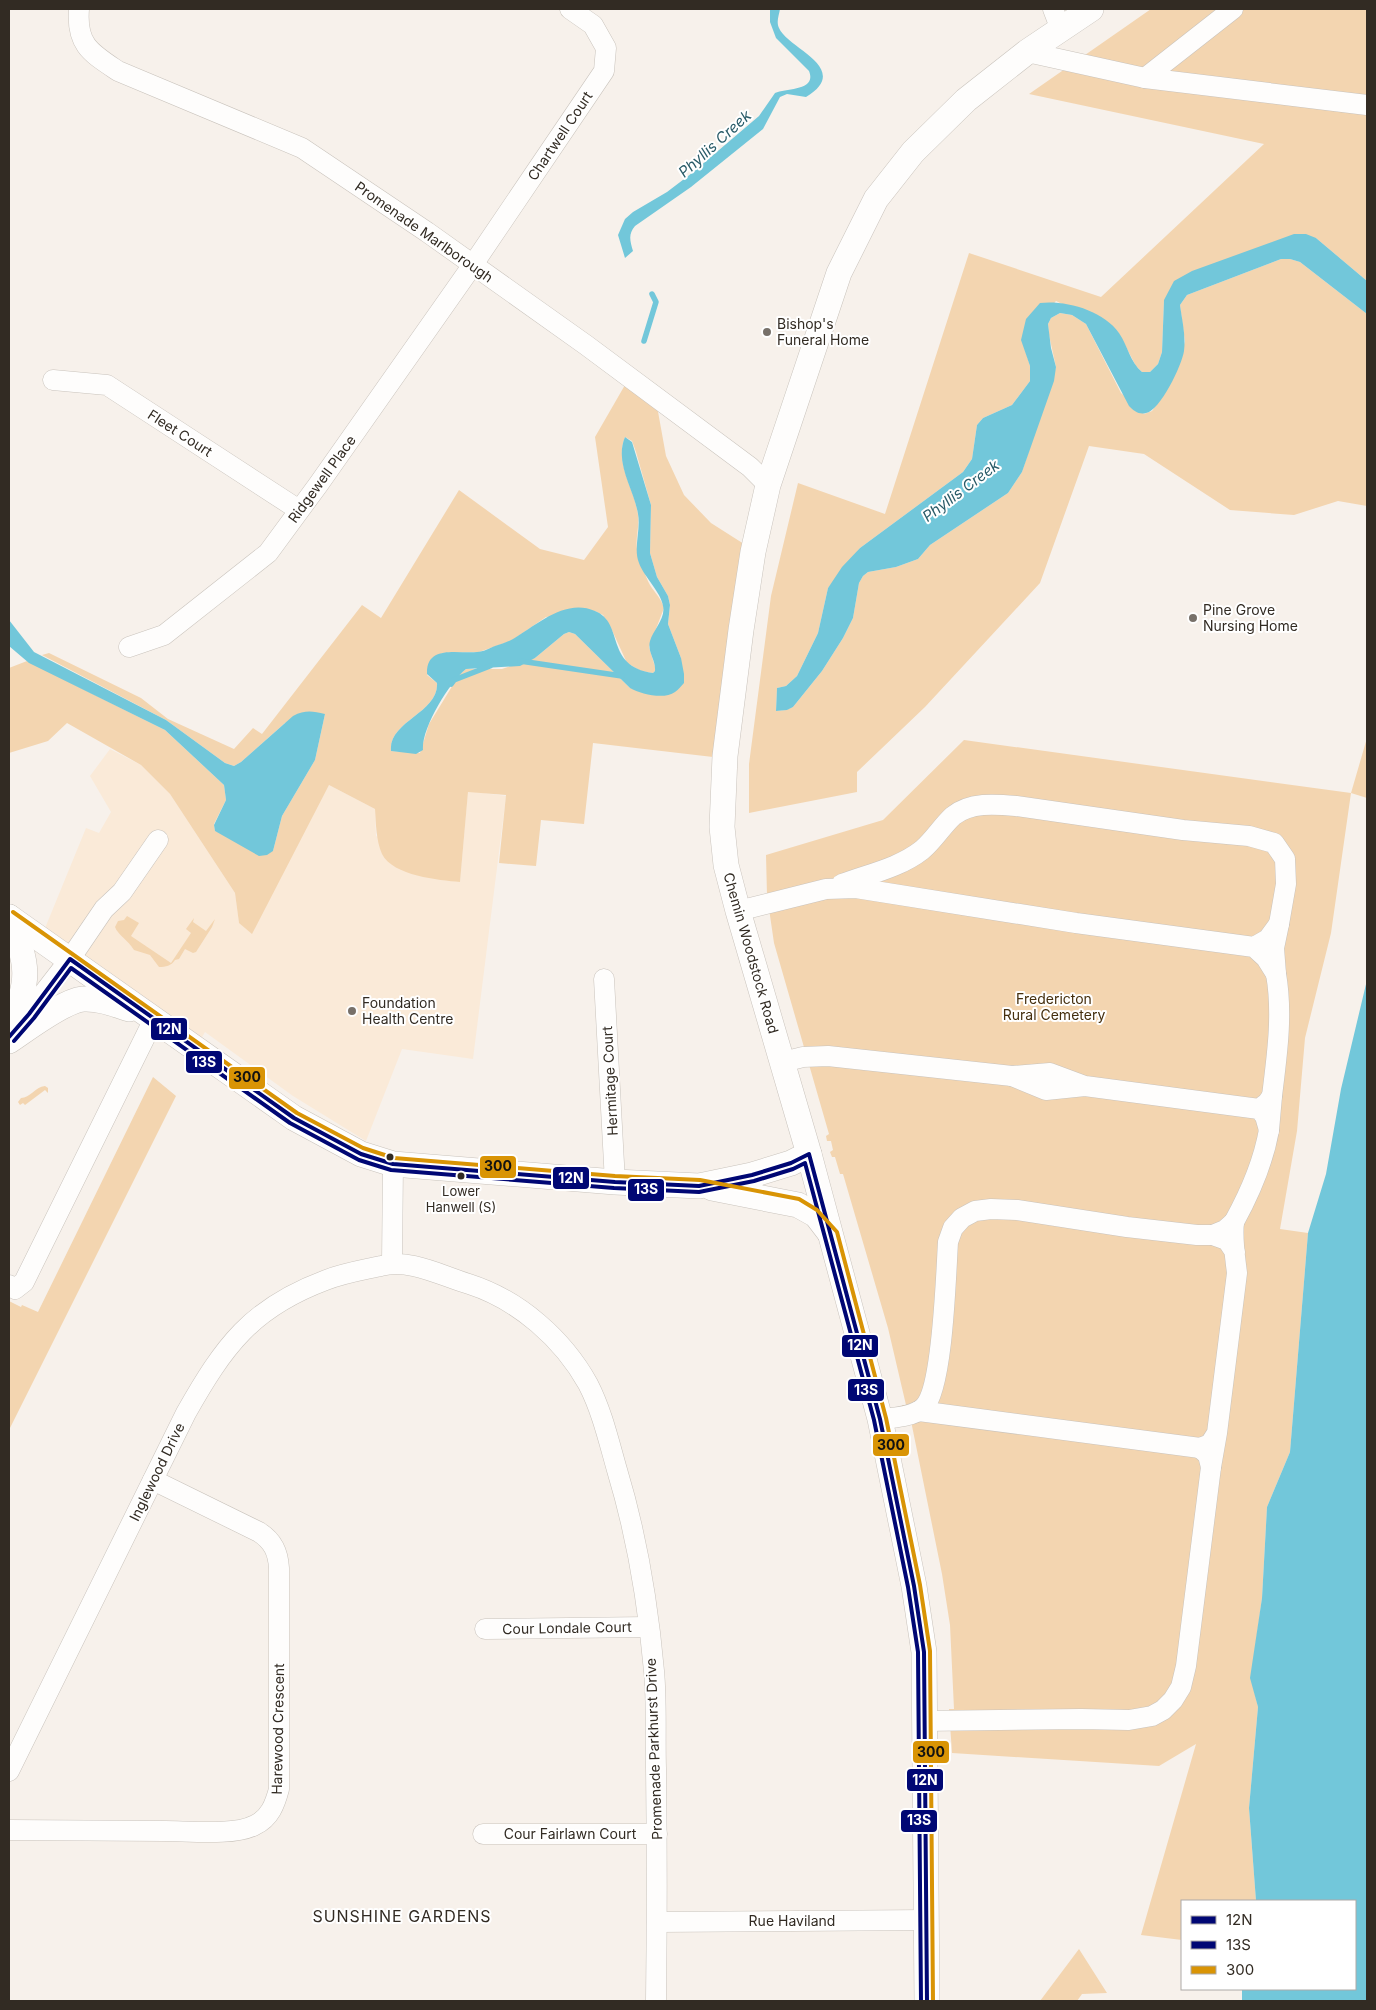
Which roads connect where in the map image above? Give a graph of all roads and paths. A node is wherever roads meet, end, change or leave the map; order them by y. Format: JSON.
{"nodes":[{"id":1,"x":79,"y":9,"type":"edge"},
{"id":2,"x":570,"y":9,"type":"edge"},
{"id":3,"x":1091,"y":9,"type":"edge"},
{"id":4,"x":1233,"y":9,"type":"edge"},
{"id":5,"x":1057,"y":19,"type":"edge"},
{"id":6,"x":1027,"y":52,"type":"junction"},
{"id":7,"x":1145,"y":78,"type":"junction"},
{"id":8,"x":1367,"y":105,"type":"edge"},
{"id":9,"x":472,"y":266,"type":"junction"},
{"id":10,"x":53,"y":380,"type":"dead end"},
{"id":11,"x":768,"y":485,"type":"junction"},
{"id":12,"x":299,"y":510,"type":"junction"},
{"id":13,"x":129,"y":646,"type":"dead end"},
{"id":14,"x":158,"y":840,"type":"dead end"},
{"id":15,"x":885,"y":869,"type":"junction"},
{"id":16,"x":826,"y":889,"type":"junction"},
{"id":17,"x":885,"y":892,"type":"junction"},
{"id":18,"x":738,"y":911,"type":"junction"},
{"id":19,"x":9,"y":917,"type":"edge"},
{"id":20,"x":1279,"y":924,"type":"junction"},
{"id":21,"x":1254,"y":947,"type":"junction"},
{"id":22,"x":70,"y":959,"type":"junction"},
{"id":23,"x":1276,"y":974,"type":"junction"},
{"id":24,"x":604,"y":979,"type":"dead end"},
{"id":25,"x":150,"y":1016,"type":"junction"},
{"id":26,"x":9,"y":1028,"type":"edge"},
{"id":27,"x":9,"y":1038,"type":"edge"},
{"id":28,"x":9,"y":1042,"type":"edge"},
{"id":29,"x":783,"y":1062,"type":"junction"},
{"id":30,"x":1265,"y":1103,"type":"junction"},
{"id":31,"x":809,"y":1154,"type":"junction"},
{"id":32,"x":393,"y":1164,"type":"junction"},
{"id":33,"x":615,"y":1182,"type":"junction"},
{"id":34,"x":699,"y":1186,"type":"junction"},
{"id":35,"x":1234,"y":1222,"type":"junction"},
{"id":36,"x":831,"y":1234,"type":"junction"},
{"id":37,"x":1213,"y":1235,"type":"junction"},
{"id":38,"x":1235,"y":1252,"type":"junction"},
{"id":39,"x":392,"y":1263,"type":"junction"},
{"id":40,"x":9,"y":1285,"type":"edge"},
{"id":41,"x":929,"y":1408,"type":"junction"},
{"id":42,"x":880,"y":1419,"type":"junction"},
{"id":43,"x":1217,"y":1433,"type":"junction"},
{"id":44,"x":1200,"y":1448,"type":"junction"},
{"id":45,"x":1211,"y":1467,"type":"junction"},
{"id":46,"x":153,"y":1480,"type":"junction"},
{"id":47,"x":648,"y":1627,"type":"junction"},
{"id":48,"x":485,"y":1629,"type":"dead end"},
{"id":49,"x":924,"y":1721,"type":"junction"},
{"id":50,"x":9,"y":1771,"type":"edge"},
{"id":51,"x":9,"y":1830,"type":"edge"},
{"id":52,"x":483,"y":1834,"type":"dead end"},
{"id":53,"x":657,"y":1834,"type":"junction"},
{"id":54,"x":927,"y":1920,"type":"junction"},
{"id":55,"x":657,"y":1922,"type":"junction"},
{"id":56,"x":656,"y":2001,"type":"edge"},
{"id":57,"x":927,"y":2001,"type":"edge"}],
"edges":[{"from":1,"to":9,"type":"street","name":"Promenade Marlborough"},
{"from":2,"to":9,"type":"street","name":"Chartwell Court"},
{"from":3,"to":5,"type":"main road","name":"Chemin Woodstock Road"},
{"from":4,"to":7,"type":"street"},
{"from":5,"to":6,"type":"main road","name":"Chemin Woodstock Road"},
{"from":6,"to":7,"type":"street"},
{"from":6,"to":11,"type":"main road","name":"Chemin Woodstock Road"},
{"from":7,"to":8,"type":"street"},
{"from":9,"to":11,"type":"street","name":"Promenade Marlborough"},
{"from":9,"to":12,"type":"street","name":"Ridgewell Place"},
{"from":10,"to":12,"type":"street","name":"Fleet Court"},
{"from":11,"to":18,"type":"main road","name":"Chemin Woodstock Road"},
{"from":12,"to":13,"type":"street","name":"Ridgewell Place"},
{"from":14,"to":22,"type":"street"},
{"from":15,"to":16,"type":"street"},
{"from":15,"to":17,"type":"street"},
{"from":15,"to":20,"type":"street"},
{"from":16,"to":17,"type":"street"},
{"from":16,"to":18,"type":"street"},
{"from":17,"to":21,"type":"street"},
{"from":18,"to":29,"type":"main road","name":"Chemin Woodstock Road"},
{"from":19,"to":22,"type":"main road"},
{"from":19,"to":26,"type":"main road"},
{"from":20,"to":21,"type":"street"},
{"from":20,"to":23,"type":"street"},
{"from":21,"to":23,"type":"street"},
{"from":22,"to":25,"type":"main road"},
{"from":22,"to":27,"type":"street"},
{"from":23,"to":30,"type":"street"},
{"from":24,"to":33,"type":"street","name":"Hermitage Court"},
{"from":25,"to":28,"type":"main road"},
{"from":25,"to":32,"type":"main road"},
{"from":25,"to":40,"type":"street"},
{"from":29,"to":30,"type":"street"},
{"from":29,"to":31,"type":"main road","name":"Chemin Woodstock Road"},
{"from":30,"to":35,"type":"street"},
{"from":31,"to":34,"type":"main road"},
{"from":31,"to":36,"type":"main road","name":"Chemin Woodstock Road"},
{"from":32,"to":33,"type":"main road"},
{"from":32,"to":39,"type":"street"},
{"from":33,"to":34,"type":"main road"},
{"from":34,"to":36,"type":"main road"},
{"from":35,"to":37,"type":"street"},
{"from":35,"to":38,"type":"street"},
{"from":36,"to":42,"type":"main road","name":"Chemin Woodstock Road"},
{"from":37,"to":38,"type":"street"},
{"from":37,"to":41,"type":"street"},
{"from":38,"to":43,"type":"street"},
{"from":39,"to":46,"type":"street","name":"Inglewood Drive"},
{"from":39,"to":47,"type":"street","name":"Promenade Parkhurst Drive"},
{"from":41,"to":42,"type":"street"},
{"from":41,"to":44,"type":"street"},
{"from":42,"to":49,"type":"main road","name":"Chemin Woodstock Road"},
{"from":43,"to":44,"type":"street"},
{"from":43,"to":45,"type":"street"},
{"from":44,"to":45,"type":"street"},
{"from":45,"to":49,"type":"street"},
{"from":46,"to":50,"type":"street","name":"Inglewood Drive"},
{"from":46,"to":51,"type":"street","name":"Harewood Crescent"},
{"from":47,"to":48,"type":"street","name":"Cour Londale Court"},
{"from":47,"to":53,"type":"street","name":"Promenade Parkhurst Drive"},
{"from":49,"to":54,"type":"main road","name":"Chemin Woodstock Road"},
{"from":52,"to":53,"type":"street","name":"Cour Fairlawn Court"},
{"from":53,"to":55,"type":"street","name":"Promenade Parkhurst Drive"},
{"from":54,"to":55,"type":"street","name":"Rue Haviland"},
{"from":54,"to":57,"type":"main road","name":"Chemin Woodstock Road"},
{"from":55,"to":56,"type":"street","name":"Promenade Parkhurst Drive"}]}
